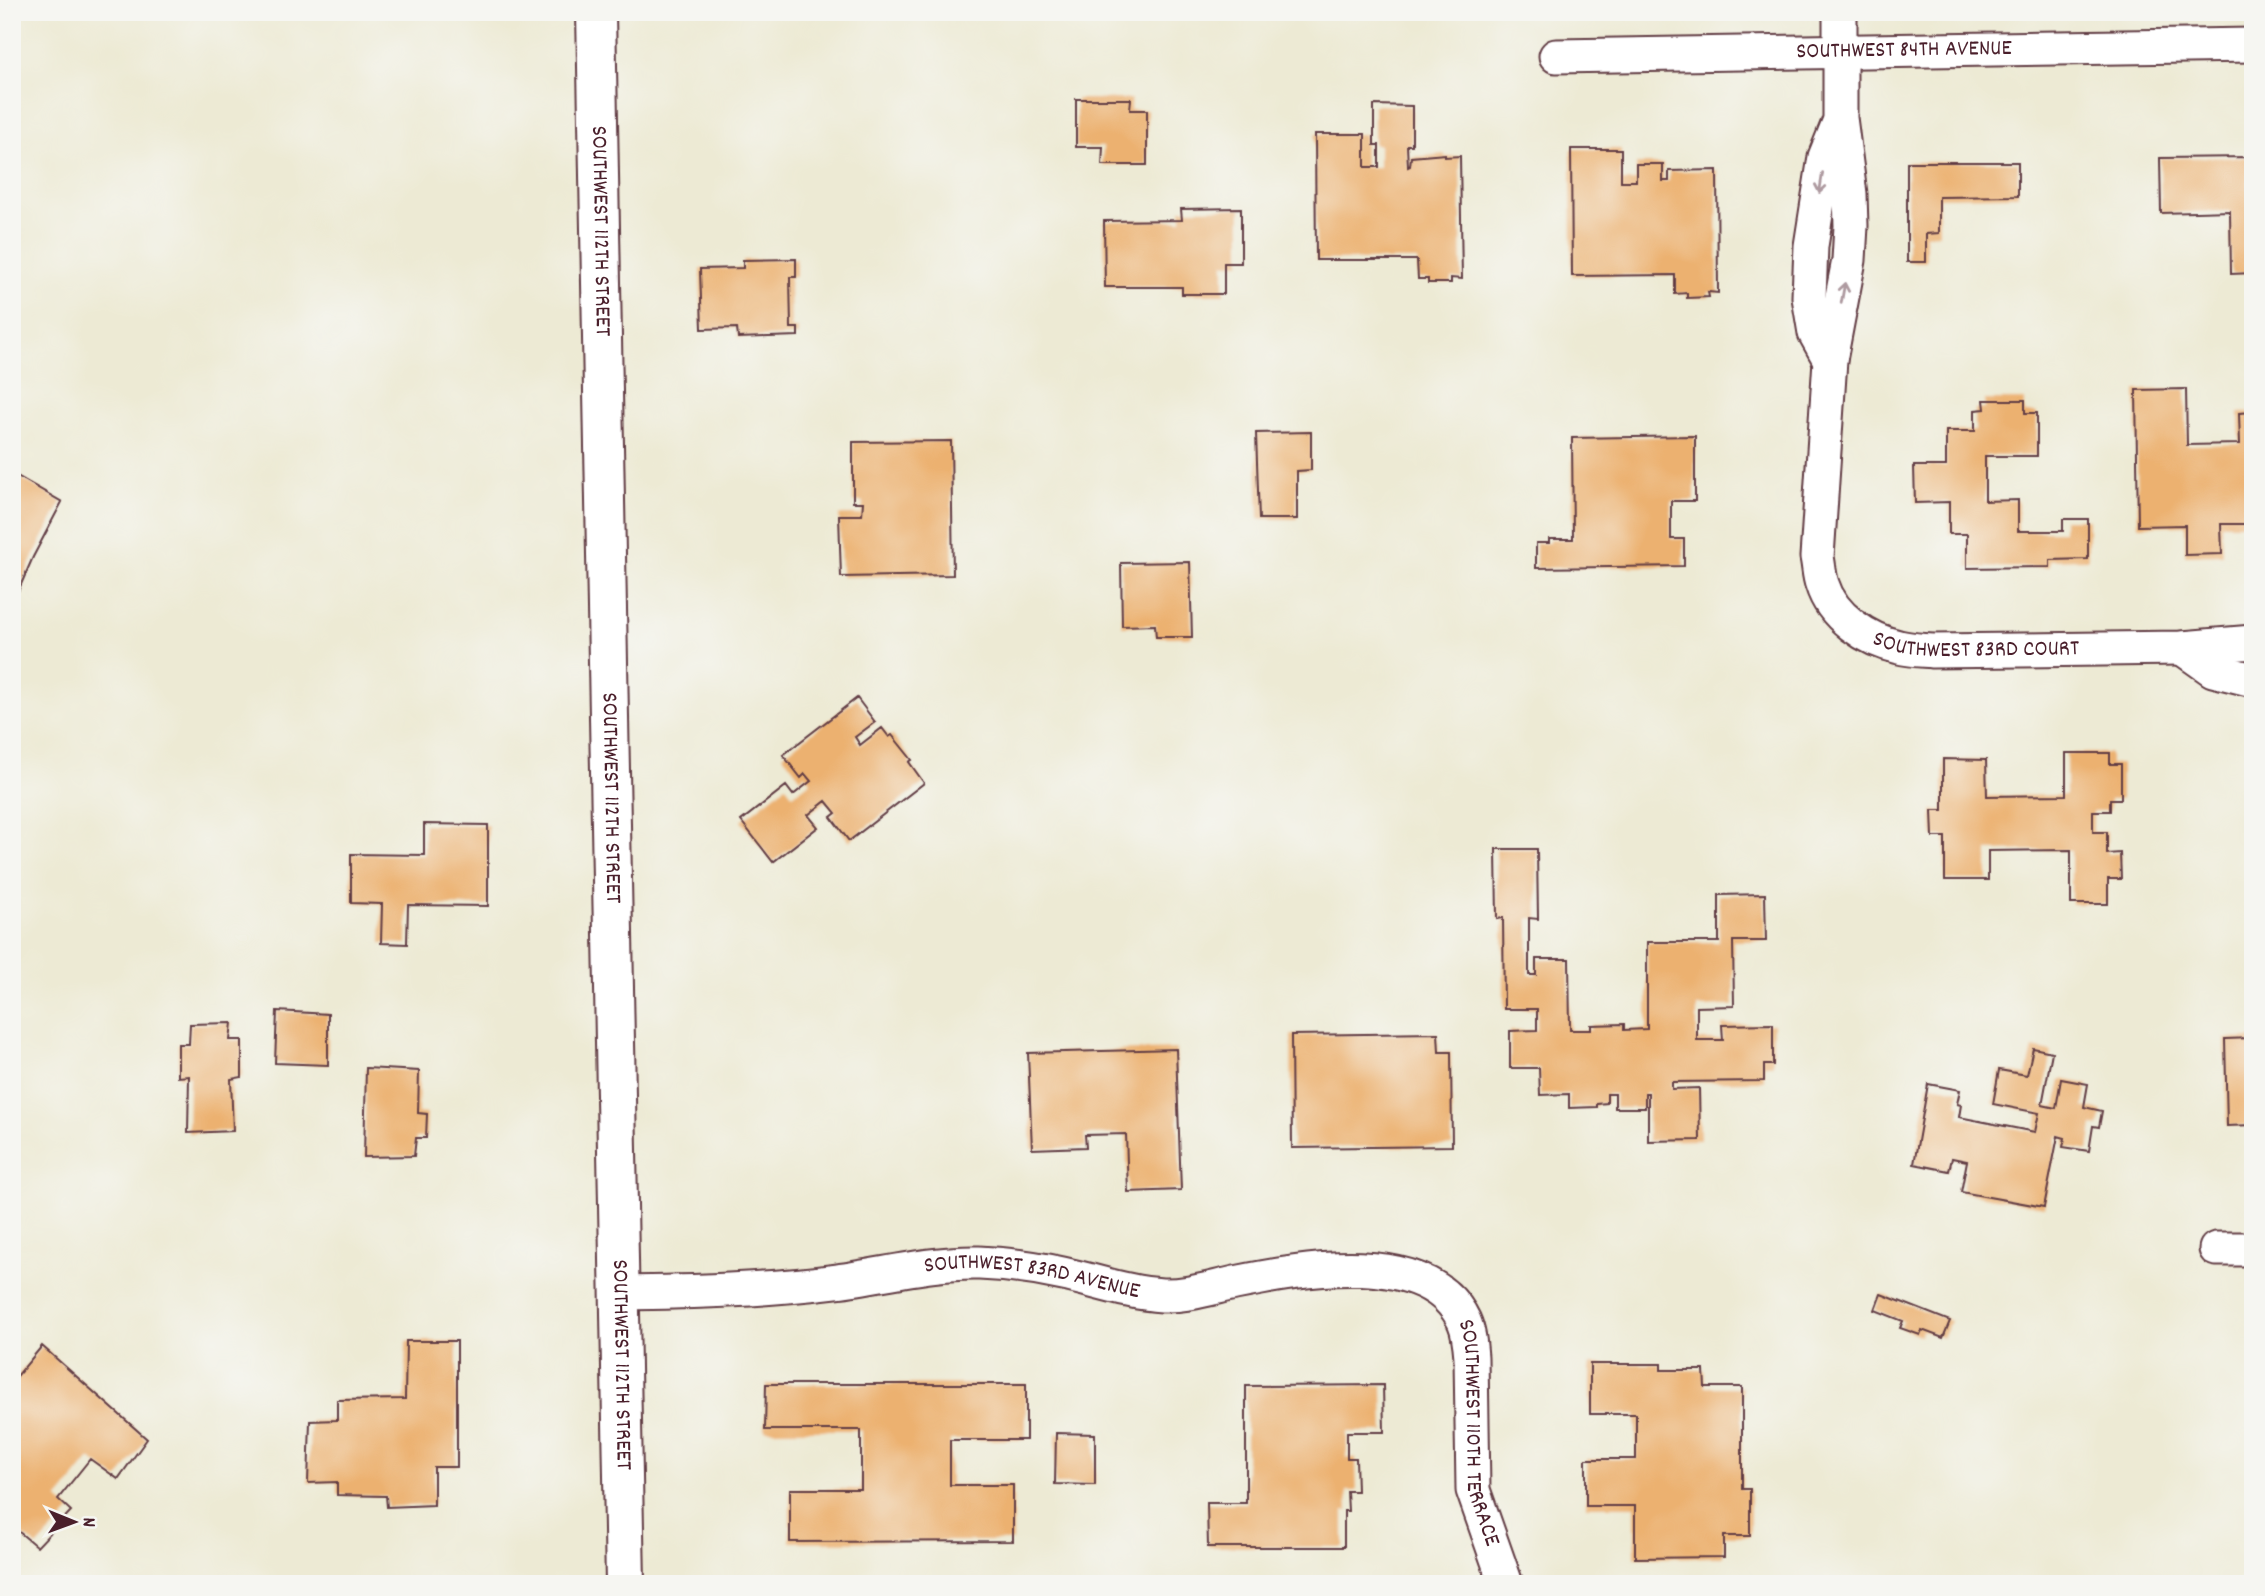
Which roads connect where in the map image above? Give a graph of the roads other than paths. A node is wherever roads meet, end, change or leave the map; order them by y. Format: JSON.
{"nodes":[{"id":1,"x":596,"y":12,"type":"edge"},
{"id":2,"x":1840,"y":12,"type":"edge"},
{"id":3,"x":2253,"y":45,"type":"edge"},
{"id":4,"x":1842,"y":53,"type":"junction"},
{"id":5,"x":1556,"y":56,"type":"dead end"},
{"id":6,"x":2253,"y":642,"type":"edge"},
{"id":7,"x":2182,"y":648,"type":"junction"},
{"id":8,"x":2253,"y":680,"type":"edge"},
{"id":9,"x":2216,"y":1249,"type":"dead end"},
{"id":10,"x":2253,"y":1249,"type":"edge"},
{"id":11,"x":1438,"y":1290,"type":"joint"},
{"id":12,"x":620,"y":1293,"type":"junction"},
{"id":13,"x":625,"y":1584,"type":"edge"},
{"id":14,"x":1506,"y":1584,"type":"edge"}],
"edges":[{"from":1,"to":12,"type":"main road","name":"SOUTHWEST 112TH STREET"},
{"from":2,"to":4,"type":"street","name":"SOUTHWEST 83RD COURT"},
{"from":3,"to":4,"type":"street","name":"SOUTHWEST 84TH AVENUE"},
{"from":4,"to":5,"type":"street","name":"SOUTHWEST 84TH AVENUE"},
{"from":4,"to":7,"type":"street","name":"SOUTHWEST 83RD COURT"},
{"from":6,"to":7,"type":"street","name":"SOUTHWEST 83RD COURT"},
{"from":7,"to":8,"type":"street"},
{"from":9,"to":10,"type":"street"},
{"from":11,"to":12,"type":"street","name":"SOUTHWEST 83RD AVENUE"},
{"from":11,"to":14,"type":"street","name":"SOUTHWEST 110TH TERRACE"},
{"from":12,"to":13,"type":"main road","name":"SOUTHWEST 112TH STREET"}]}
